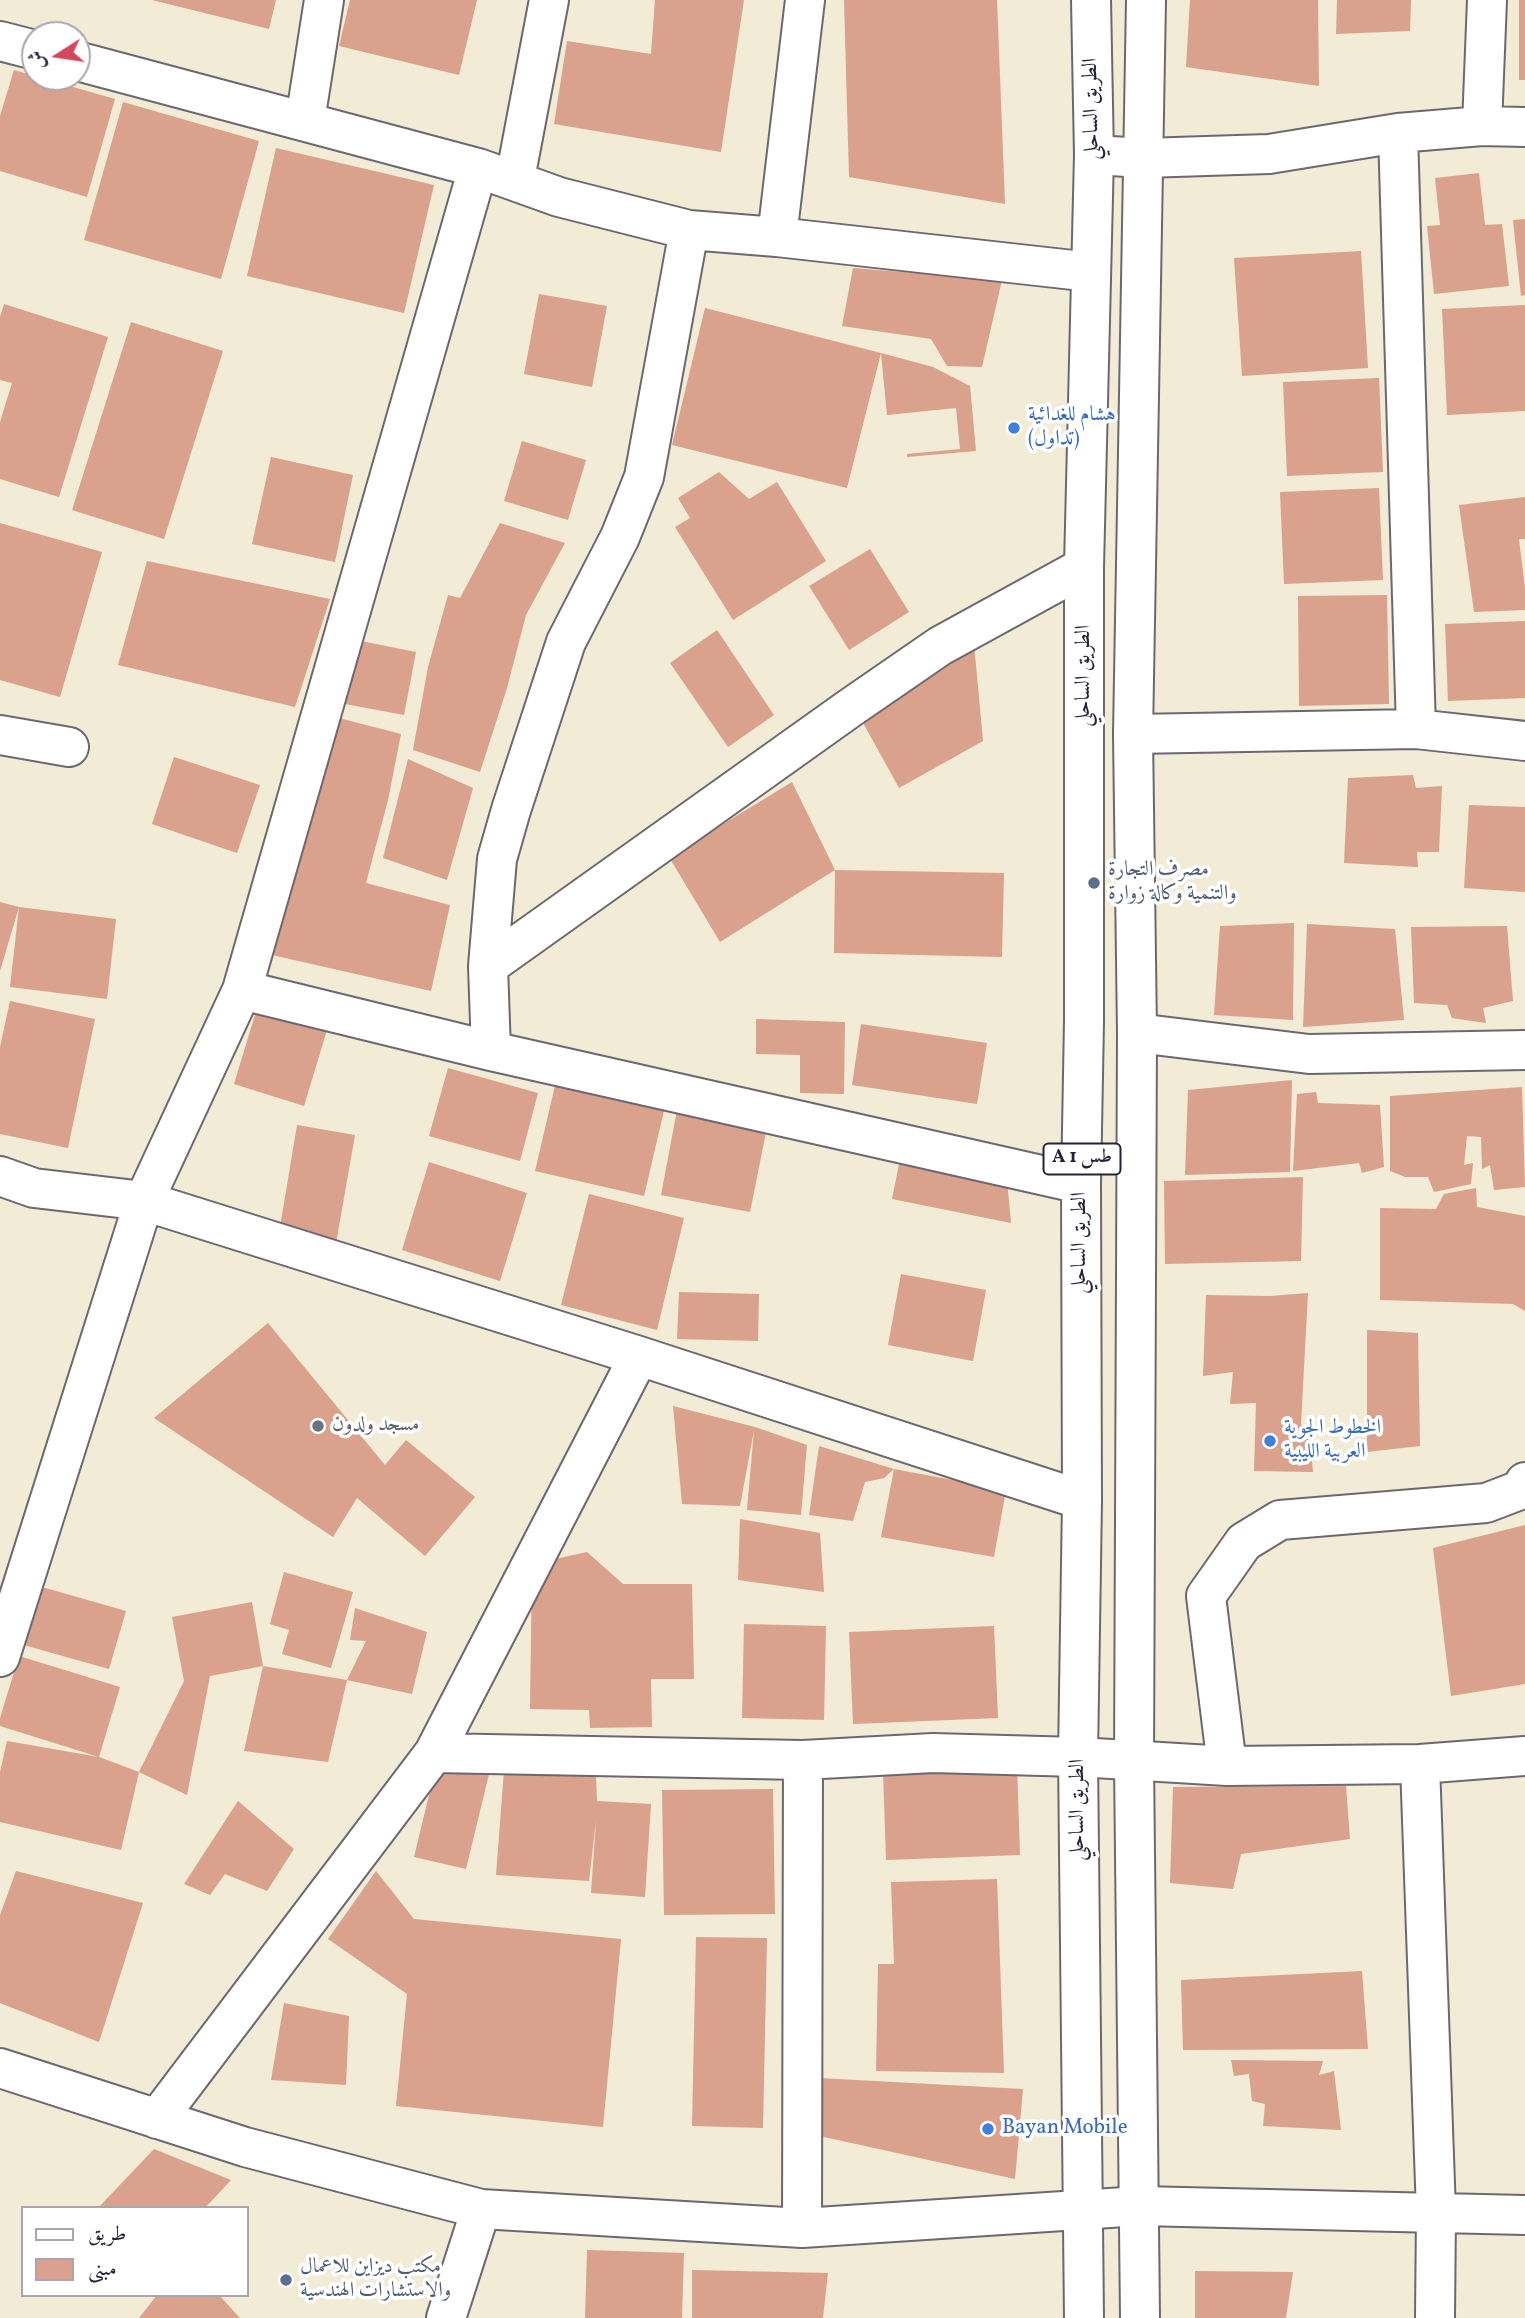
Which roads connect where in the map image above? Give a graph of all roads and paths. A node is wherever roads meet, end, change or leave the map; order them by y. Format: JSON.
{"nodes":[{"id":1,"x":324,"y":0,"type":"edge"},
{"id":2,"x":549,"y":0,"type":"edge"},
{"id":3,"x":805,"y":0,"type":"edge"},
{"id":4,"x":1091,"y":0,"type":"edge"},
{"id":5,"x":1146,"y":0,"type":"edge"},
{"id":6,"x":1487,"y":0,"type":"edge"},
{"id":7,"x":0,"y":41,"type":"edge"},
{"id":8,"x":21,"y":46,"type":"edge"},
{"id":9,"x":91,"y":65,"type":"edge"},
{"id":10,"x":305,"y":121,"type":"junction"},
{"id":11,"x":1482,"y":126,"type":"junction"},
{"id":12,"x":1525,"y":127,"type":"edge"},
{"id":13,"x":1398,"y":133,"type":"junction"},
{"id":14,"x":1094,"y":155,"type":"junction"},
{"id":15,"x":1144,"y":158,"type":"junction"},
{"id":16,"x":478,"y":168,"type":"junction"},
{"id":17,"x":514,"y":179,"type":"junction"},
{"id":18,"x":689,"y":230,"type":"junction"},
{"id":19,"x":777,"y":237,"type":"junction"},
{"id":20,"x":1091,"y":272,"type":"junction"},
{"id":21,"x":1084,"y":566,"type":"junction"},
{"id":22,"x":1416,"y":729,"type":"junction"},
{"id":23,"x":1133,"y":734,"type":"junction"},
{"id":24,"x":0,"y":735,"type":"edge"},
{"id":25,"x":1525,"y":741,"type":"edge"},
{"id":26,"x":69,"y":747,"type":"dead end"},
{"id":27,"x":488,"y":966,"type":"junction"},
{"id":28,"x":242,"y":990,"type":"junction"},
{"id":29,"x":1137,"y":1033,"type":"junction"},
{"id":30,"x":1525,"y":1050,"type":"edge"},
{"id":31,"x":491,"y":1051,"type":"junction"},
{"id":32,"x":0,"y":1176,"type":"edge"},
{"id":33,"x":1081,"y":1184,"type":"junction"},
{"id":34,"x":144,"y":1201,"type":"junction"},
{"id":35,"x":639,"y":1356,"type":"junction"},
{"id":36,"x":1525,"y":1482,"type":"edge"},
{"id":37,"x":1082,"y":1500,"type":"junction"},
{"id":38,"x":0,"y":1657,"type":"edge"},
{"id":39,"x":435,"y":1753,"type":"junction"},
{"id":40,"x":1525,"y":1756,"type":"edge"},
{"id":41,"x":1078,"y":1757,"type":"junction"},
{"id":42,"x":803,"y":1760,"type":"junction"},
{"id":43,"x":1134,"y":1761,"type":"junction"},
{"id":44,"x":1420,"y":1764,"type":"junction"},
{"id":45,"x":1227,"y":1766,"type":"junction"},
{"id":46,"x":0,"y":2068,"type":"edge"},
{"id":47,"x":157,"y":2119,"type":"junction"},
{"id":48,"x":1140,"y":2206,"type":"junction"},
{"id":49,"x":1083,"y":2208,"type":"junction"},
{"id":50,"x":481,"y":2209,"type":"junction"},
{"id":51,"x":1436,"y":2212,"type":"junction"},
{"id":52,"x":1525,"y":2215,"type":"edge"},
{"id":53,"x":802,"y":2228,"type":"junction"},
{"id":54,"x":446,"y":2318,"type":"edge"},
{"id":55,"x":1084,"y":2318,"type":"edge"},
{"id":56,"x":1140,"y":2318,"type":"edge"},
{"id":57,"x":1435,"y":2318,"type":"edge"}],
"edges":[{"from":1,"to":10,"type":"main road"},
{"from":2,"to":17,"type":"main road"},
{"from":3,"to":19,"type":"main road"},
{"from":4,"to":14,"type":"main road","name":"الطريق الساحلي","number":"A 1 طس"},
{"from":5,"to":15,"type":"main road","number":"A 1 طس"},
{"from":6,"to":11,"type":"main road"},
{"from":7,"to":8,"type":"main road"},
{"from":9,"to":10,"type":"main road"},
{"from":10,"to":16,"type":"main road"},
{"from":11,"to":12,"type":"main road"},
{"from":11,"to":13,"type":"main road"},
{"from":13,"to":15,"type":"main road"},
{"from":13,"to":22,"type":"main road"},
{"from":14,"to":15,"type":"main road"},
{"from":14,"to":20,"type":"main road","name":"الطريق الساحلي","number":"A 1 طس"},
{"from":15,"to":23,"type":"main road","number":"A 1 طس"},
{"from":16,"to":17,"type":"main road"},
{"from":16,"to":28,"type":"main road"},
{"from":17,"to":18,"type":"main road"},
{"from":18,"to":19,"type":"main road"},
{"from":18,"to":27,"type":"main road"},
{"from":19,"to":20,"type":"main road"},
{"from":20,"to":21,"type":"main road","name":"الطريق الساحلي","number":"A 1 طس"},
{"from":21,"to":27,"type":"main road"},
{"from":21,"to":33,"type":"main road","name":"الطريق الساحلي","number":"A 1 طس"},
{"from":22,"to":23,"type":"main road"},
{"from":22,"to":25,"type":"main road"},
{"from":23,"to":29,"type":"main road","number":"A 1 طس"},
{"from":24,"to":26,"type":"main road"},
{"from":27,"to":31,"type":"main road"},
{"from":28,"to":31,"type":"main road"},
{"from":28,"to":34,"type":"main road"},
{"from":29,"to":30,"type":"main road"},
{"from":29,"to":43,"type":"main road","number":"A 1 طس"},
{"from":31,"to":33,"type":"main road"},
{"from":32,"to":34,"type":"main road"},
{"from":33,"to":37,"type":"main road","name":"الطريق الساحلي","number":"A 1 طس"},
{"from":34,"to":35,"type":"main road"},
{"from":34,"to":38,"type":"main road"},
{"from":35,"to":37,"type":"main road"},
{"from":35,"to":39,"type":"main road"},
{"from":36,"to":45,"type":"main road"},
{"from":37,"to":41,"type":"main road","name":"الطريق الساحلي","number":"A 1 طس"},
{"from":39,"to":42,"type":"main road"},
{"from":39,"to":47,"type":"main road"},
{"from":40,"to":44,"type":"main road"},
{"from":41,"to":42,"type":"main road"},
{"from":41,"to":43,"type":"main road"},
{"from":41,"to":49,"type":"main road","name":"الطريق الساحلي","number":"A 1 طس"},
{"from":42,"to":53,"type":"main road"},
{"from":43,"to":45,"type":"main road"},
{"from":43,"to":48,"type":"main road","number":"A 1 طس"},
{"from":44,"to":45,"type":"main road"},
{"from":44,"to":51,"type":"main road"},
{"from":46,"to":47,"type":"main road"},
{"from":47,"to":50,"type":"main road"},
{"from":48,"to":49,"type":"main road"},
{"from":48,"to":51,"type":"main road"},
{"from":48,"to":56,"type":"main road","number":"A 1 طس"},
{"from":49,"to":53,"type":"main road"},
{"from":49,"to":55,"type":"main road","name":"الطريق الساحلي","number":"A 1 طس"},
{"from":50,"to":53,"type":"main road"},
{"from":50,"to":54,"type":"main road"},
{"from":51,"to":52,"type":"main road"},
{"from":51,"to":57,"type":"main road"}]}
